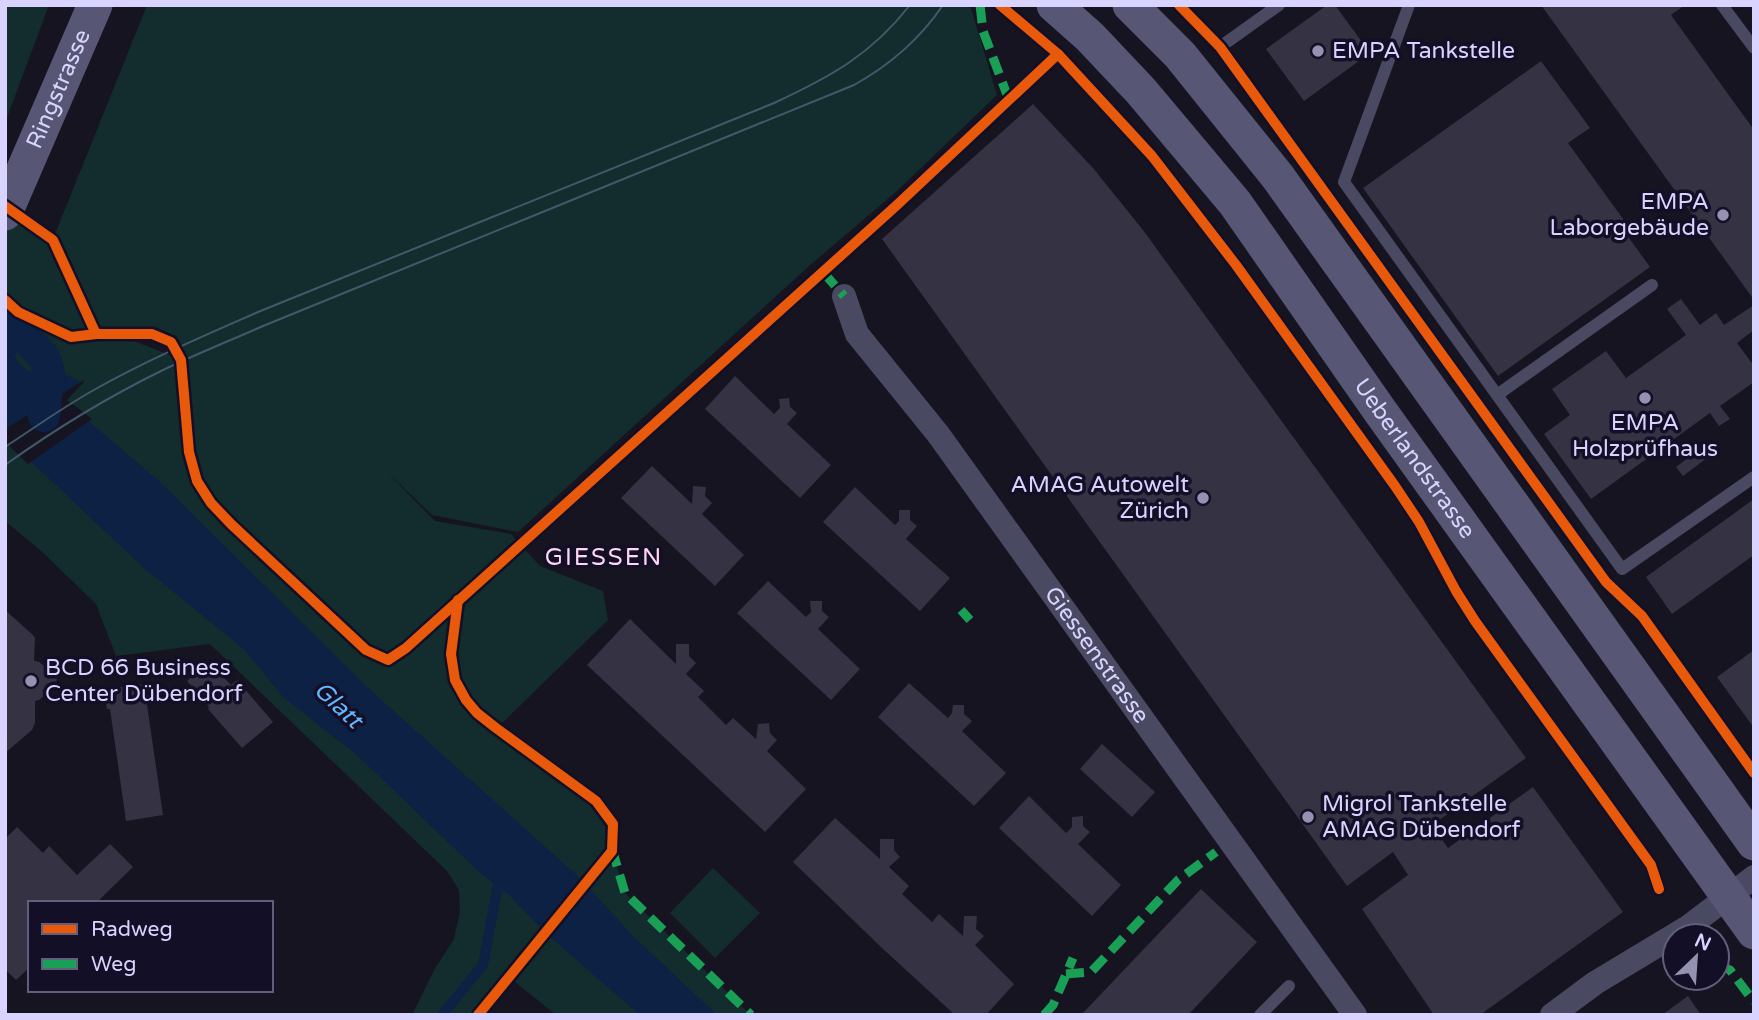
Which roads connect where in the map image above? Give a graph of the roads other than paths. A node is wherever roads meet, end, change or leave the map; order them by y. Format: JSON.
{"nodes":[{"id":1,"x":95,"y":5,"type":"edge"},
{"id":2,"x":1054,"y":5,"type":"edge"},
{"id":3,"x":1130,"y":5,"type":"edge"},
{"id":4,"x":1279,"y":5,"type":"edge"},
{"id":5,"x":1409,"y":5,"type":"edge"},
{"id":6,"x":1722,"y":5,"type":"edge"},
{"id":7,"x":1220,"y":47,"type":"dead end"},
{"id":8,"x":1754,"y":48,"type":"edge"},
{"id":9,"x":5,"y":213,"type":"edge"},
{"id":10,"x":1651,"y":285,"type":"dead end"},
{"id":11,"x":844,"y":296,"type":"dead end"},
{"id":12,"x":1497,"y":395,"type":"junction"},
{"id":13,"x":1754,"y":477,"type":"edge"},
{"id":14,"x":1754,"y":843,"type":"edge"},
{"id":15,"x":1741,"y":886,"type":"edge"},
{"id":16,"x":1754,"y":932,"type":"edge"},
{"id":17,"x":1289,"y":986,"type":"dead end"},
{"id":18,"x":1260,"y":1015,"type":"edge"},
{"id":19,"x":1355,"y":1015,"type":"edge"},
{"id":20,"x":1552,"y":1015,"type":"edge"}],
"edges":[{"from":1,"to":9,"type":"main road","name":"Ringstrasse"},
{"from":2,"to":15,"type":"main road","name":"Ueberlandstrasse"},
{"from":3,"to":14,"type":"main road"},
{"from":4,"to":7,"type":"lane"},
{"from":5,"to":12,"type":"lane"},
{"from":6,"to":8,"type":"lane"},
{"from":10,"to":12,"type":"lane"},
{"from":11,"to":19,"type":"street","name":"Giessenstrasse"},
{"from":12,"to":13,"type":"lane"},
{"from":15,"to":16,"type":"main road","name":"Ueberlandstrasse"},
{"from":15,"to":20,"type":"street"},
{"from":17,"to":18,"type":"lane"}]}
